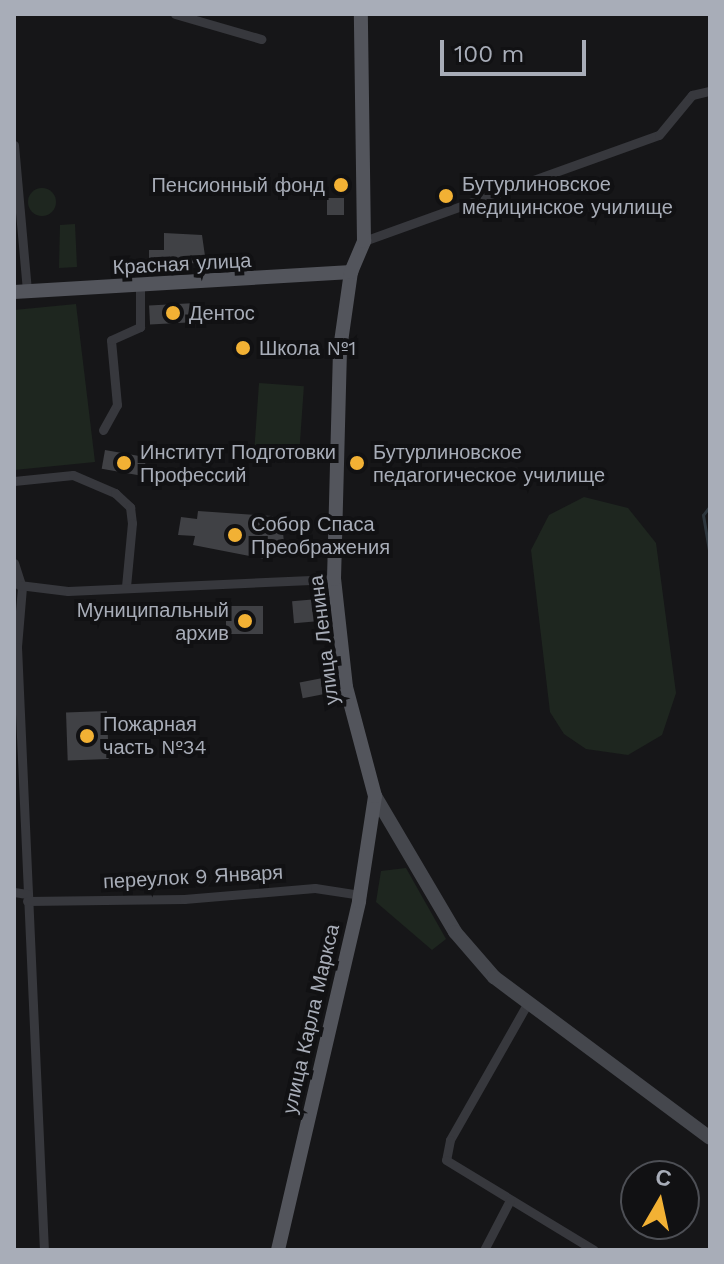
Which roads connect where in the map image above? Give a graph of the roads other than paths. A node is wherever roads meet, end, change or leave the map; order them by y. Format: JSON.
{"nodes":[{"id":1,"x":175,"y":14,"type":"edge"},
{"id":2,"x":361,"y":14,"type":"edge"},
{"id":3,"x":261,"y":39,"type":"dead end"},
{"id":4,"x":710,"y":91,"type":"edge"},
{"id":5,"x":14,"y":145,"type":"edge"},
{"id":6,"x":364,"y":241,"type":"junction"},
{"id":7,"x":351,"y":272,"type":"junction"},
{"id":8,"x":140,"y":287,"type":"junction"},
{"id":9,"x":21,"y":292,"type":"edge"},
{"id":10,"x":103,"y":430,"type":"dead end"},
{"id":11,"x":14,"y":481,"type":"edge"},
{"id":12,"x":14,"y":563,"type":"edge"},
{"id":13,"x":334,"y":579,"type":"junction"},
{"id":14,"x":18,"y":585,"type":"edge"},
{"id":15,"x":126,"y":586,"type":"junction"},
{"id":16,"x":375,"y":796,"type":"junction"},
{"id":17,"x":14,"y":892,"type":"edge"},
{"id":18,"x":361,"y":895,"type":"junction"},
{"id":19,"x":27,"y":897,"type":"junction"},
{"id":20,"x":526,"y":1006,"type":"junction"},
{"id":21,"x":710,"y":1138,"type":"edge"},
{"id":22,"x":510,"y":1200,"type":"junction"},
{"id":23,"x":44,"y":1250,"type":"edge"},
{"id":24,"x":278,"y":1250,"type":"edge"},
{"id":25,"x":484,"y":1250,"type":"edge"},
{"id":26,"x":594,"y":1250,"type":"edge"}],
"edges":[{"from":1,"to":3,"type":"street"},
{"from":2,"to":6,"type":"main road","name":"улица Ленина"},
{"from":4,"to":6,"type":"street"},
{"from":5,"to":9,"type":"street"},
{"from":6,"to":7,"type":"main road","name":"улица Ленина"},
{"from":7,"to":8,"type":"main road","name":"Красная улица"},
{"from":7,"to":13,"type":"main road","name":"улица Ленина"},
{"from":8,"to":9,"type":"main road","name":"Красная улица"},
{"from":8,"to":10,"type":"street"},
{"from":11,"to":15,"type":"street"},
{"from":12,"to":14,"type":"street"},
{"from":13,"to":15,"type":"street"},
{"from":13,"to":16,"type":"main road","name":"улица Ленина"},
{"from":14,"to":15,"type":"street"},
{"from":14,"to":19,"type":"street"},
{"from":16,"to":18,"type":"main road","name":"улица Карла Маркса"},
{"from":16,"to":20,"type":"street","name":"улица Ленина"},
{"from":17,"to":19,"type":"street","name":"переулок 9 Января"},
{"from":18,"to":19,"type":"street","name":"переулок 9 Января"},
{"from":18,"to":24,"type":"main road","name":"улица Карла Маркса"},
{"from":19,"to":23,"type":"street"},
{"from":20,"to":21,"type":"street","name":"улица Ленина"},
{"from":20,"to":22,"type":"street"},
{"from":22,"to":25,"type":"street"},
{"from":22,"to":26,"type":"street"}]}
